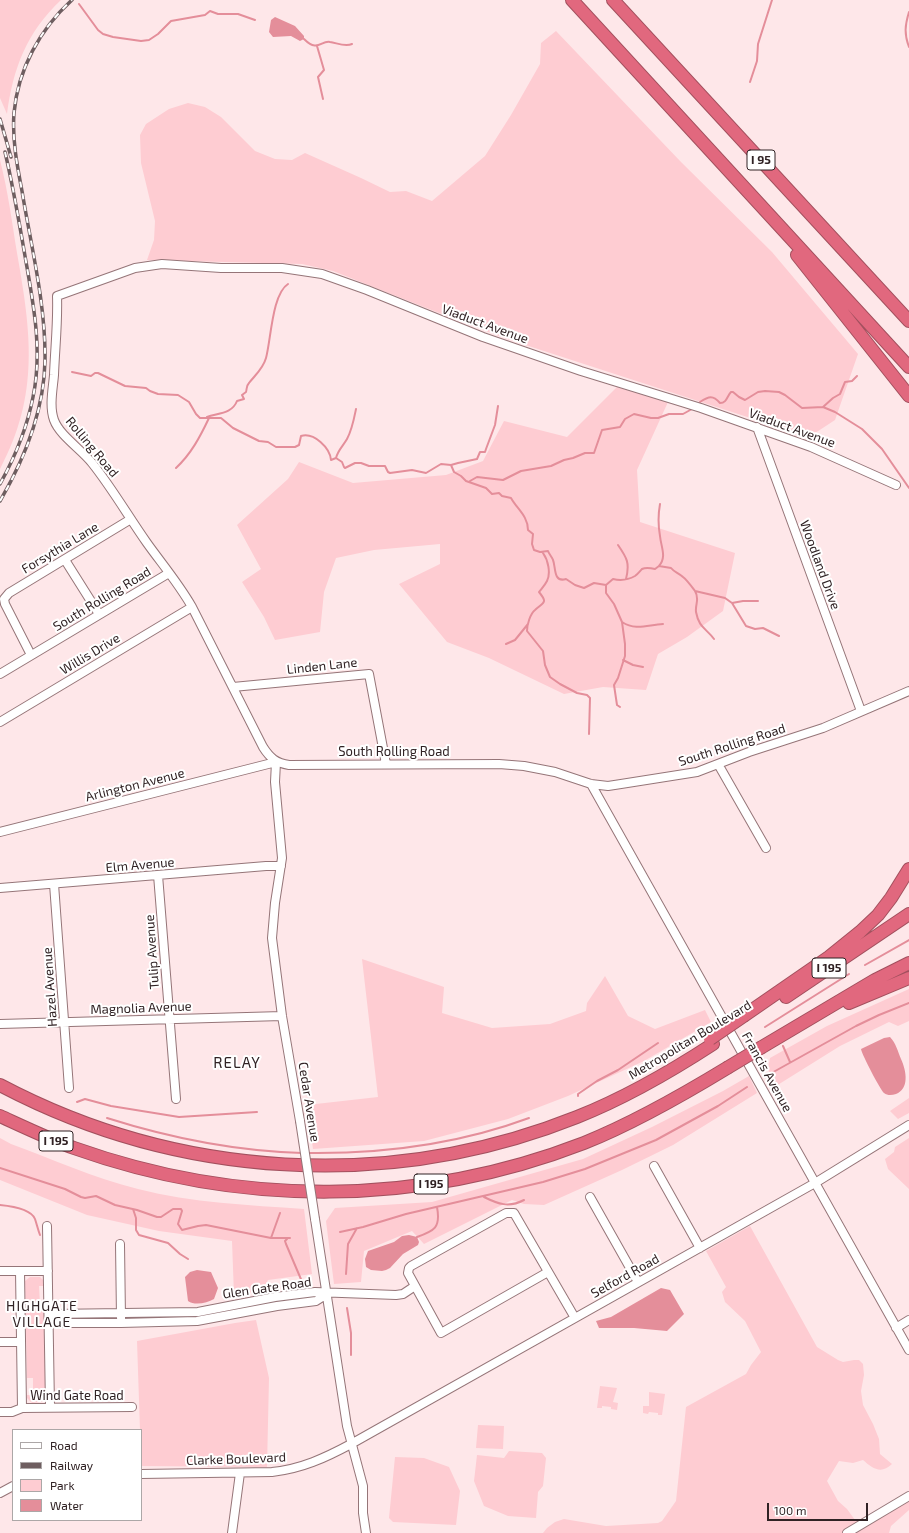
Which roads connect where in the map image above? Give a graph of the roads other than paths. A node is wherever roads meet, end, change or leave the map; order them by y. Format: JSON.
{"nodes":[{"id":1,"x":572,"y":0,"type":"edge"},
{"id":2,"x":613,"y":0,"type":"edge"},
{"id":3,"x":749,"y":192,"type":"junction"},
{"id":4,"x":57,"y":296,"type":"joint"},
{"id":5,"x":909,"y":321,"type":"edge"},
{"id":6,"x":909,"y":367,"type":"edge"},
{"id":7,"x":909,"y":396,"type":"edge"},
{"id":8,"x":757,"y":427,"type":"junction"},
{"id":9,"x":896,"y":485,"type":"dead end"},
{"id":10,"x":131,"y":519,"type":"junction"},
{"id":11,"x":65,"y":560,"type":"junction"},
{"id":12,"x":169,"y":573,"type":"junction"},
{"id":13,"x":192,"y":607,"type":"junction"},
{"id":14,"x":99,"y":614,"type":"junction"},
{"id":15,"x":31,"y":655,"type":"junction"},
{"id":16,"x":0,"y":674,"type":"edge"},
{"id":17,"x":233,"y":687,"type":"junction"},
{"id":18,"x":909,"y":691,"type":"edge"},
{"id":19,"x":861,"y":711,"type":"junction"},
{"id":20,"x":0,"y":722,"type":"edge"},
{"id":21,"x":276,"y":762,"type":"junction"},
{"id":22,"x":386,"y":764,"type":"junction"},
{"id":23,"x":718,"y":764,"type":"junction"},
{"id":24,"x":591,"y":784,"type":"junction"},
{"id":25,"x":0,"y":832,"type":"edge"},
{"id":26,"x":766,"y":848,"type":"dead end"},
{"id":27,"x":281,"y":866,"type":"junction"},
{"id":28,"x":909,"y":869,"type":"edge"},
{"id":29,"x":158,"y":875,"type":"junction"},
{"id":30,"x":54,"y":884,"type":"junction"},
{"id":31,"x":0,"y":888,"type":"edge"},
{"id":32,"x":909,"y":914,"type":"edge"},
{"id":33,"x":909,"y":963,"type":"edge"},
{"id":34,"x":909,"y":978,"type":"edge"},
{"id":35,"x":282,"y":1016,"type":"junction"},
{"id":36,"x":169,"y":1019,"type":"junction"},
{"id":37,"x":746,"y":1019,"type":"junction"},
{"id":38,"x":65,"y":1022,"type":"junction"},
{"id":39,"x":0,"y":1024,"type":"edge"},
{"id":40,"x":762,"y":1047,"type":"junction"},
{"id":41,"x":0,"y":1085,"type":"edge"},
{"id":42,"x":69,"y":1088,"type":"dead end"},
{"id":43,"x":176,"y":1099,"type":"dead end"},
{"id":44,"x":0,"y":1116,"type":"edge"},
{"id":45,"x":0,"y":1123,"type":"edge"},
{"id":46,"x":909,"y":1125,"type":"edge"},
{"id":47,"x":114,"y":1162,"type":"junction"},
{"id":48,"x":654,"y":1166,"type":"dead end"},
{"id":49,"x":815,"y":1183,"type":"junction"},
{"id":50,"x":590,"y":1197,"type":"dead end"},
{"id":51,"x":47,"y":1226,"type":"dead end"},
{"id":52,"x":120,"y":1244,"type":"dead end"},
{"id":53,"x":700,"y":1248,"type":"junction"},
{"id":54,"x":48,"y":1270,"type":"junction"},
{"id":55,"x":0,"y":1271,"type":"edge"},
{"id":56,"x":20,"y":1271,"type":"junction"},
{"id":57,"x":548,"y":1272,"type":"junction"},
{"id":58,"x":638,"y":1282,"type":"junction"},
{"id":59,"x":415,"y":1286,"type":"junction"},
{"id":60,"x":327,"y":1294,"type":"junction"},
{"id":61,"x":49,"y":1314,"type":"junction"},
{"id":62,"x":121,"y":1314,"type":"junction"},
{"id":63,"x":575,"y":1318,"type":"junction"},
{"id":64,"x":909,"y":1320,"type":"edge"},
{"id":65,"x":49,"y":1323,"type":"junction"},
{"id":66,"x":121,"y":1323,"type":"junction"},
{"id":67,"x":896,"y":1328,"type":"junction"},
{"id":68,"x":0,"y":1342,"type":"edge"},
{"id":69,"x":21,"y":1342,"type":"junction"},
{"id":70,"x":909,"y":1350,"type":"edge"},
{"id":71,"x":50,"y":1407,"type":"junction"},
{"id":72,"x":132,"y":1407,"type":"dead end"},
{"id":73,"x":22,"y":1408,"type":"junction"},
{"id":74,"x":0,"y":1412,"type":"edge"},
{"id":75,"x":351,"y":1444,"type":"junction"},
{"id":76,"x":240,"y":1473,"type":"junction"},
{"id":77,"x":142,"y":1474,"type":"edge"},
{"id":78,"x":12,"y":1487,"type":"edge"},
{"id":79,"x":0,"y":1493,"type":"edge"},
{"id":80,"x":909,"y":1496,"type":"edge"},
{"id":81,"x":232,"y":1533,"type":"edge"},
{"id":82,"x":366,"y":1533,"type":"edge"},
{"id":83,"x":847,"y":1533,"type":"edge"}],
"edges":[{"from":1,"to":3,"type":"highway","number":"I 95"},
{"from":2,"to":5,"type":"highway","number":"I 95"},
{"from":3,"to":6,"type":"highway","number":"I 95"},
{"from":3,"to":7,"type":"highway"},
{"from":4,"to":8,"type":"street","name":"Viaduct Avenue"},
{"from":4,"to":10,"type":"street","name":"Rolling Road"},
{"from":8,"to":9,"type":"street","name":"Viaduct Avenue"},
{"from":8,"to":19,"type":"street","name":"Woodland Drive"},
{"from":10,"to":11,"type":"street","name":"Forsythia Lane"},
{"from":10,"to":12,"type":"street","name":"Rolling Road"},
{"from":11,"to":14,"type":"street"},
{"from":11,"to":15,"type":"street","name":"Forsythia Lane"},
{"from":12,"to":13,"type":"street","name":"South Rolling Road"},
{"from":12,"to":14,"type":"street","name":"South Rolling Road"},
{"from":13,"to":17,"type":"street","name":"South Rolling Road"},
{"from":13,"to":20,"type":"street","name":"Willis Drive"},
{"from":14,"to":15,"type":"street","name":"South Rolling Road"},
{"from":15,"to":16,"type":"street","name":"South Rolling Road"},
{"from":17,"to":21,"type":"street","name":"South Rolling Road"},
{"from":17,"to":22,"type":"street","name":"Linden Lane"},
{"from":18,"to":19,"type":"street","name":"South Rolling Road"},
{"from":19,"to":23,"type":"street","name":"South Rolling Road"},
{"from":21,"to":22,"type":"street","name":"South Rolling Road"},
{"from":21,"to":25,"type":"street","name":"Arlington Avenue"},
{"from":21,"to":27,"type":"street","name":"Cedar Avenue"},
{"from":22,"to":24,"type":"street","name":"South Rolling Road"},
{"from":23,"to":24,"type":"street","name":"South Rolling Road"},
{"from":23,"to":26,"type":"street"},
{"from":24,"to":49,"type":"street","name":"Francis Avenue"},
{"from":27,"to":29,"type":"street","name":"Elm Avenue"},
{"from":27,"to":35,"type":"street","name":"Cedar Avenue"},
{"from":28,"to":37,"type":"highway"},
{"from":29,"to":30,"type":"street","name":"Elm Avenue"},
{"from":29,"to":36,"type":"street","name":"Tulip Avenue"},
{"from":30,"to":31,"type":"street","name":"Elm Avenue"},
{"from":30,"to":38,"type":"street","name":"Hazel Avenue"},
{"from":32,"to":37,"type":"highway","name":"Metropolitan Boulevard","number":"I 195"},
{"from":33,"to":40,"type":"highway","number":"I 195"},
{"from":34,"to":40,"type":"highway"},
{"from":35,"to":36,"type":"street","name":"Magnolia Avenue"},
{"from":35,"to":60,"type":"street","name":"Cedar Avenue","bridge":true},
{"from":36,"to":38,"type":"street","name":"Magnolia Avenue"},
{"from":36,"to":43,"type":"street","name":"Tulip Avenue"},
{"from":37,"to":41,"type":"highway","name":"Metropolitan Boulevard","number":"I 195"},
{"from":38,"to":39,"type":"street","name":"Magnolia Avenue"},
{"from":38,"to":42,"type":"street","name":"Hazel Avenue"},
{"from":40,"to":47,"type":"highway","number":"I 195","bridge":true},
{"from":44,"to":47,"type":"highway","number":"I 195"},
{"from":45,"to":47,"type":"highway"},
{"from":46,"to":49,"type":"street","name":"Selford Road"},
{"from":48,"to":53,"type":"street"},
{"from":49,"to":53,"type":"street","name":"Selford Road"},
{"from":49,"to":67,"type":"street","name":"Francis Avenue"},
{"from":50,"to":58,"type":"street"},
{"from":51,"to":54,"type":"street"},
{"from":52,"to":62,"type":"street"},
{"from":53,"to":58,"type":"street","name":"Selford Road"},
{"from":54,"to":56,"type":"street"},
{"from":54,"to":61,"type":"street"},
{"from":55,"to":56,"type":"street"},
{"from":56,"to":69,"type":"street"},
{"from":57,"to":59,"type":"street"},
{"from":57,"to":59,"type":"street"},
{"from":57,"to":63,"type":"street"},
{"from":58,"to":63,"type":"street","name":"Selford Road"},
{"from":59,"to":60,"type":"street"},
{"from":60,"to":62,"type":"street","name":"Glen Gate Road"},
{"from":60,"to":66,"type":"street","name":"Glen Gate Road"},
{"from":60,"to":75,"type":"street","name":"Cedar Avenue"},
{"from":61,"to":62,"type":"street","name":"Glen Gate Road"},
{"from":61,"to":65,"type":"street"},
{"from":62,"to":66,"type":"street"},
{"from":63,"to":75,"type":"street","name":"Selford Road"},
{"from":64,"to":67,"type":"street"},
{"from":65,"to":66,"type":"street","name":"Glen Gate Road"},
{"from":65,"to":71,"type":"street"},
{"from":67,"to":70,"type":"street","name":"Francis Avenue"},
{"from":68,"to":69,"type":"street"},
{"from":69,"to":73,"type":"street"},
{"from":71,"to":72,"type":"street","name":"Wind Gate Road"},
{"from":71,"to":73,"type":"street","name":"Wind Gate Road"},
{"from":73,"to":74,"type":"street","name":"Wind Gate Road"},
{"from":75,"to":76,"type":"street","name":"Clarke Boulevard"},
{"from":75,"to":82,"type":"street","name":"Cedar Avenue"},
{"from":76,"to":77,"type":"street","name":"Clarke Boulevard"},
{"from":76,"to":81,"type":"street"},
{"from":78,"to":79,"type":"street"},
{"from":80,"to":83,"type":"street"}]}
